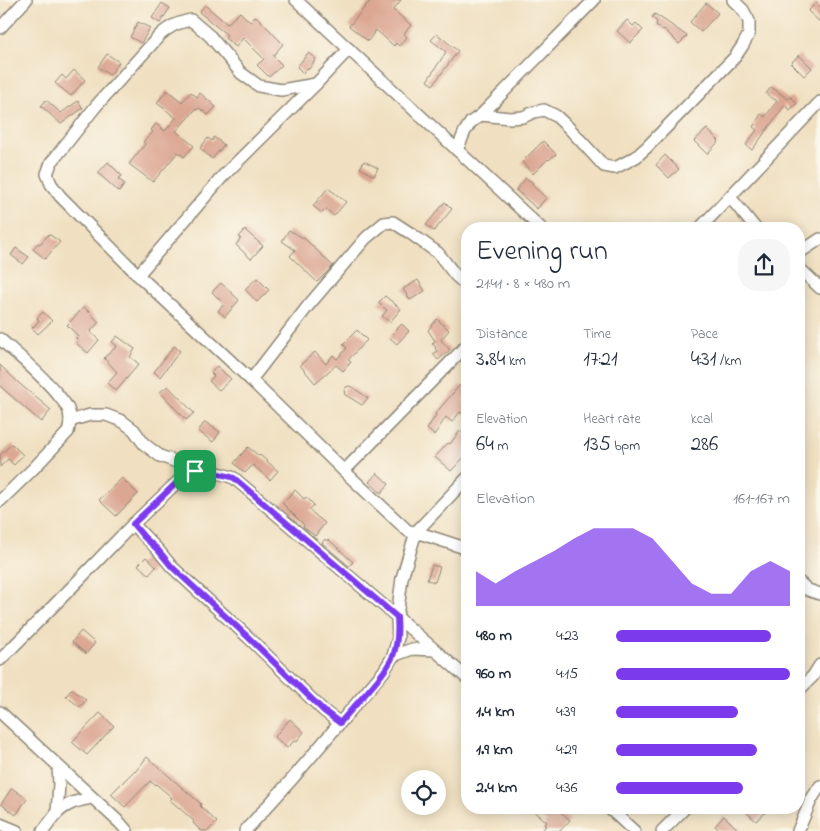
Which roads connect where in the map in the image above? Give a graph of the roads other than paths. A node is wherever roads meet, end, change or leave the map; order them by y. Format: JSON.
{"nodes":[{"id":1,"x":26,"y":0,"type":"edge"},
{"id":2,"x":296,"y":0,"type":"edge"},
{"id":3,"x":594,"y":0,"type":"edge"},
{"id":4,"x":733,"y":0,"type":"edge"},
{"id":5,"x":0,"y":28,"type":"edge"},
{"id":6,"x":350,"y":48,"type":"junction"},
{"id":7,"x":316,"y":84,"type":"junction"},
{"id":8,"x":820,"y":102,"type":"edge"},
{"id":9,"x":481,"y":115,"type":"junction"},
{"id":10,"x":457,"y":150,"type":"junction"},
{"id":11,"x":730,"y":197,"type":"junction"},
{"id":12,"x":534,"y":222,"type":"edge"},
{"id":13,"x":706,"y":222,"type":"edge"},
{"id":14,"x":750,"y":222,"type":"edge"},
{"id":15,"x":820,"y":239,"type":"edge"},
{"id":16,"x":805,"y":249,"type":"edge"},
{"id":17,"x":805,"y":274,"type":"edge"},
{"id":18,"x":138,"y":275,"type":"junction"},
{"id":19,"x":461,"y":280,"type":"edge"},
{"id":20,"x":820,"y":288,"type":"edge"},
{"id":21,"x":0,"y":339,"type":"edge"},
{"id":22,"x":461,"y":351,"type":"edge"},
{"id":23,"x":251,"y":380,"type":"junction"},
{"id":24,"x":70,"y":421,"type":"junction"},
{"id":25,"x":195,"y":471,"type":"junction"},
{"id":26,"x":344,"y":471,"type":"junction"},
{"id":27,"x":461,"y":484,"type":"edge"},
{"id":28,"x":0,"y":501,"type":"edge"},
{"id":29,"x":133,"y":524,"type":"junction"},
{"id":30,"x":416,"y":532,"type":"junction"},
{"id":31,"x":461,"y":547,"type":"edge"},
{"id":32,"x":805,"y":587,"type":"edge"},
{"id":33,"x":820,"y":594,"type":"edge"},
{"id":34,"x":397,"y":617,"type":"junction"},
{"id":35,"x":435,"y":650,"type":"junction"},
{"id":36,"x":393,"y":656,"type":"junction"},
{"id":37,"x":0,"y":660,"type":"edge"},
{"id":38,"x":820,"y":665,"type":"edge"},
{"id":39,"x":461,"y":672,"type":"edge"},
{"id":40,"x":805,"y":684,"type":"edge"},
{"id":41,"x":0,"y":712,"type":"edge"},
{"id":42,"x":340,"y":723,"type":"junction"},
{"id":43,"x":58,"y":767,"type":"junction"},
{"id":44,"x":820,"y":786,"type":"edge"},
{"id":45,"x":92,"y":798,"type":"junction"},
{"id":46,"x":57,"y":812,"type":"junction"},
{"id":47,"x":615,"y":814,"type":"edge"},
{"id":48,"x":679,"y":814,"type":"edge"},
{"id":49,"x":0,"y":824,"type":"edge"},
{"id":50,"x":16,"y":831,"type":"edge"},
{"id":51,"x":43,"y":831,"type":"edge"},
{"id":52,"x":126,"y":831,"type":"edge"},
{"id":53,"x":246,"y":831,"type":"edge"},
{"id":54,"x":634,"y":831,"type":"edge"},
{"id":55,"x":662,"y":831,"type":"edge"},
{"id":56,"x":798,"y":831,"type":"edge"}],
"edges":[{"from":1,"to":5,"type":"street"},
{"from":2,"to":6,"type":"street"},
{"from":3,"to":9,"type":"street"},
{"from":4,"to":9,"type":"street"},
{"from":6,"to":7,"type":"street"},
{"from":6,"to":10,"type":"street"},
{"from":7,"to":18,"type":"street"},
{"from":7,"to":18,"type":"street"},
{"from":8,"to":11,"type":"street"},
{"from":9,"to":10,"type":"street"},
{"from":10,"to":12,"type":"street"},
{"from":11,"to":13,"type":"street"},
{"from":11,"to":14,"type":"street"},
{"from":15,"to":16,"type":"street"},
{"from":17,"to":20,"type":"street"},
{"from":18,"to":23,"type":"street"},
{"from":19,"to":23,"type":"street"},
{"from":21,"to":24,"type":"street"},
{"from":22,"to":26,"type":"street"},
{"from":23,"to":26,"type":"street"},
{"from":24,"to":25,"type":"street"},
{"from":24,"to":28,"type":"street"},
{"from":25,"to":29,"type":"street"},
{"from":25,"to":34,"type":"street"},
{"from":26,"to":30,"type":"street"},
{"from":27,"to":30,"type":"street"},
{"from":29,"to":37,"type":"street"},
{"from":29,"to":42,"type":"street"},
{"from":30,"to":31,"type":"street"},
{"from":30,"to":34,"type":"street"},
{"from":32,"to":33,"type":"street"},
{"from":34,"to":35,"type":"street"},
{"from":34,"to":36,"type":"street"},
{"from":35,"to":36,"type":"street"},
{"from":35,"to":39,"type":"street"},
{"from":36,"to":42,"type":"street"},
{"from":38,"to":40,"type":"street"},
{"from":41,"to":43,"type":"street"},
{"from":42,"to":53,"type":"street"},
{"from":43,"to":45,"type":"street"},
{"from":43,"to":46,"type":"street"},
{"from":44,"to":56,"type":"street"},
{"from":45,"to":46,"type":"street"},
{"from":45,"to":52,"type":"street"},
{"from":46,"to":51,"type":"street"},
{"from":47,"to":54,"type":"street"},
{"from":48,"to":55,"type":"street"},
{"from":49,"to":50,"type":"street"}]}
